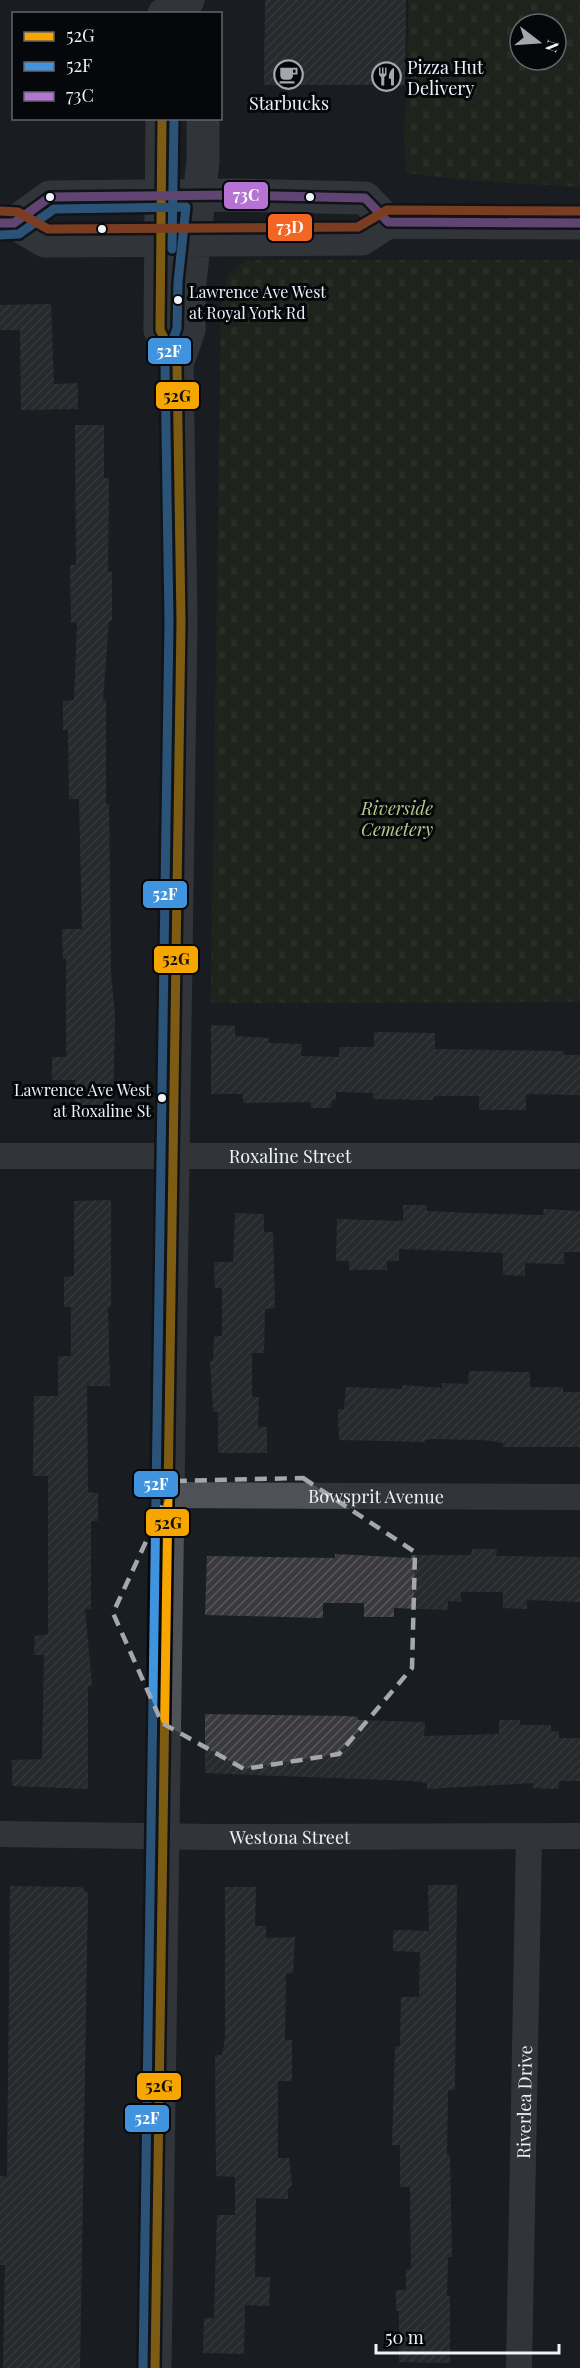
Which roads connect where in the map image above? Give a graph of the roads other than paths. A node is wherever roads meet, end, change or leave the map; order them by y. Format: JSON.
{"nodes":[{"id":1,"x":188,"y":0,"type":"edge"},
{"id":2,"x":167,"y":12,"type":"edge"},
{"id":3,"x":200,"y":12,"type":"edge"},
{"id":4,"x":162,"y":120,"type":"edge"},
{"id":5,"x":203,"y":120,"type":"edge"},
{"id":6,"x":161,"y":195,"type":"junction"},
{"id":7,"x":199,"y":195,"type":"junction"},
{"id":8,"x":388,"y":222,"type":"junction"},
{"id":9,"x":7,"y":223,"type":"edge"},
{"id":10,"x":580,"y":223,"type":"edge"},
{"id":11,"x":195,"y":239,"type":"junction"},
{"id":12,"x":161,"y":240,"type":"junction"},
{"id":13,"x":177,"y":364,"type":"junction"},
{"id":14,"x":174,"y":1155,"type":"junction"},
{"id":15,"x":0,"y":1156,"type":"edge"},
{"id":16,"x":580,"y":1156,"type":"edge"},
{"id":17,"x":170,"y":1495,"type":"junction"},
{"id":18,"x":580,"y":1497,"type":"edge"},
{"id":19,"x":0,"y":1834,"type":"edge"},
{"id":20,"x":163,"y":1836,"type":"junction"},
{"id":21,"x":580,"y":1836,"type":"edge"},
{"id":22,"x":529,"y":1837,"type":"junction"},
{"id":23,"x":155,"y":2368,"type":"edge"},
{"id":24,"x":519,"y":2368,"type":"edge"}],
"edges":[{"from":1,"to":2,"type":"main road"},
{"from":1,"to":3,"type":"main road"},
{"from":4,"to":6,"type":"main road"},
{"from":5,"to":7,"type":"main road"},
{"from":6,"to":7,"type":"main road"},
{"from":6,"to":9,"type":"main road"},
{"from":6,"to":12,"type":"main road"},
{"from":7,"to":8,"type":"main road"},
{"from":7,"to":11,"type":"main road"},
{"from":8,"to":10,"type":"main road"},
{"from":8,"to":11,"type":"main road"},
{"from":9,"to":12,"type":"main road"},
{"from":11,"to":12,"type":"main road"},
{"from":11,"to":13,"type":"main road"},
{"from":12,"to":13,"type":"main road"},
{"from":13,"to":14,"type":"main road"},
{"from":14,"to":15,"type":"street","name":"Roxaline Street"},
{"from":14,"to":16,"type":"street","name":"Roxaline Street"},
{"from":14,"to":17,"type":"main road"},
{"from":17,"to":18,"type":"street","name":"Bowsprit Avenue"},
{"from":17,"to":20,"type":"main road"},
{"from":19,"to":20,"type":"street","name":"Westona Street"},
{"from":20,"to":22,"type":"street","name":"Westona Street"},
{"from":20,"to":23,"type":"main road"},
{"from":21,"to":22,"type":"street","name":"Westona Street"},
{"from":22,"to":24,"type":"street","name":"Riverlea Drive"}]}
